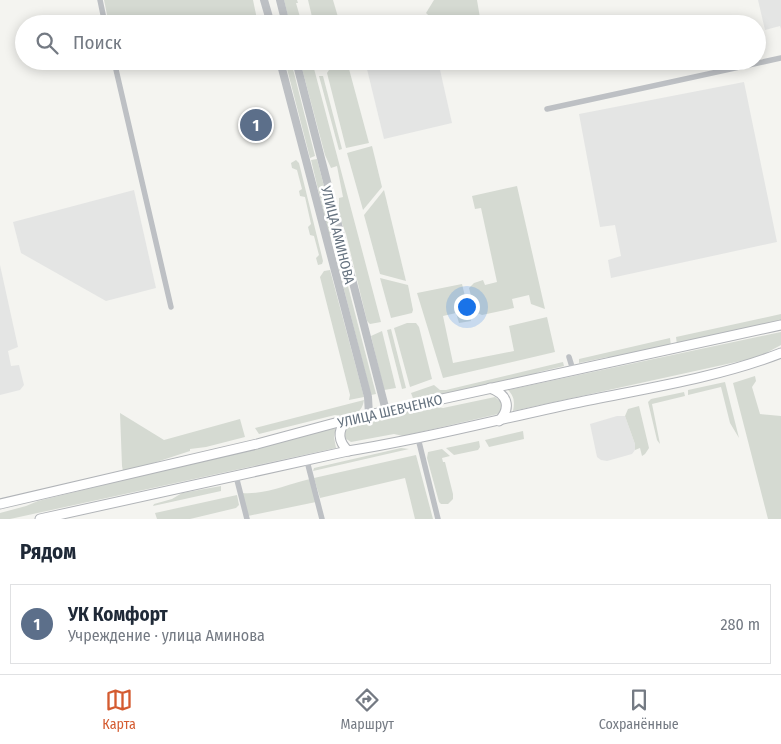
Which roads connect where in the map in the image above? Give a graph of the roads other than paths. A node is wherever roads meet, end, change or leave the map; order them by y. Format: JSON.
{"nodes":[{"id":1,"x":100,"y":0,"type":"edge"},
{"id":2,"x":264,"y":0,"type":"edge"},
{"id":3,"x":280,"y":0,"type":"edge"},
{"id":4,"x":104,"y":15,"type":"edge"},
{"id":5,"x":268,"y":15,"type":"edge"},
{"id":6,"x":284,"y":15,"type":"edge"},
{"id":7,"x":781,"y":58,"type":"edge"},
{"id":8,"x":766,"y":61,"type":"edge"},
{"id":9,"x":116,"y":70,"type":"edge"},
{"id":10,"x":282,"y":70,"type":"edge"},
{"id":11,"x":298,"y":70,"type":"edge"},
{"id":12,"x":726,"y":70,"type":"edge"},
{"id":13,"x":547,"y":109,"type":"dead end"},
{"id":14,"x":343,"y":243,"type":"junction"},
{"id":15,"x":327,"y":244,"type":"junction"},
{"id":16,"x":347,"y":258,"type":"junction"},
{"id":17,"x":331,"y":261,"type":"junction"},
{"id":18,"x":171,"y":307,"type":"dead end"},
{"id":19,"x":781,"y":326,"type":"edge"},
{"id":20,"x":781,"y":353,"type":"edge"},
{"id":21,"x":569,"y":357,"type":"dead end"},
{"id":22,"x":573,"y":370,"type":"junction"},
{"id":23,"x":490,"y":388,"type":"junction"},
{"id":24,"x":386,"y":412,"type":"junction"},
{"id":25,"x":369,"y":415,"type":"junction"},
{"id":26,"x":346,"y":420,"type":"junction"},
{"id":27,"x":499,"y":421,"type":"junction"},
{"id":28,"x":418,"y":438,"type":"junction"},
{"id":29,"x":348,"y":451,"type":"junction"},
{"id":30,"x":307,"y":461,"type":"junction"},
{"id":31,"x":236,"y":476,"type":"junction"},
{"id":32,"x":0,"y":504,"type":"edge"},
{"id":33,"x":43,"y":519,"type":"edge"},
{"id":34,"x":247,"y":519,"type":"edge"},
{"id":35,"x":322,"y":519,"type":"edge"},
{"id":36,"x":438,"y":519,"type":"edge"}],
"edges":[{"from":1,"to":4,"type":"street"},
{"from":2,"to":5,"type":"street"},
{"from":3,"to":6,"type":"street"},
{"from":7,"to":8,"type":"street"},
{"from":9,"to":18,"type":"street"},
{"from":10,"to":15,"type":"street","name":"УЛИЦА АМИНОВА"},
{"from":11,"to":14,"type":"street","name":"УЛИЦА АМИНОВА"},
{"from":12,"to":13,"type":"street"},
{"from":14,"to":15,"type":"street"},
{"from":14,"to":16,"type":"street","name":"УЛИЦА АМИНОВА"},
{"from":15,"to":17,"type":"street","name":"УЛИЦА АМИНОВА"},
{"from":16,"to":17,"type":"street"},
{"from":16,"to":24,"type":"street","name":"УЛИЦА АМИНОВА"},
{"from":17,"to":25,"type":"street","name":"УЛИЦА АМИНОВА"},
{"from":19,"to":22,"type":"main road","name":"УЛИЦА ШЕВЧЕНКО"},
{"from":20,"to":27,"type":"main road"},
{"from":21,"to":22,"type":"street"},
{"from":22,"to":23,"type":"main road","name":"УЛИЦА ШЕВЧЕНКО"},
{"from":23,"to":24,"type":"main road","name":"УЛИЦА ШЕВЧЕНКО"},
{"from":23,"to":27,"type":"main road"},
{"from":24,"to":25,"type":"main road","name":"УЛИЦА ШЕВЧЕНКО"},
{"from":25,"to":26,"type":"main road","name":"УЛИЦА ШЕВЧЕНКО"},
{"from":26,"to":29,"type":"main road"},
{"from":26,"to":32,"type":"main road","name":"УЛИЦА ШЕВЧЕНКО"},
{"from":27,"to":28,"type":"main road"},
{"from":28,"to":29,"type":"main road"},
{"from":28,"to":36,"type":"street"},
{"from":29,"to":30,"type":"main road"},
{"from":30,"to":31,"type":"main road"},
{"from":30,"to":35,"type":"street"},
{"from":31,"to":33,"type":"main road"},
{"from":31,"to":34,"type":"street"}]}
